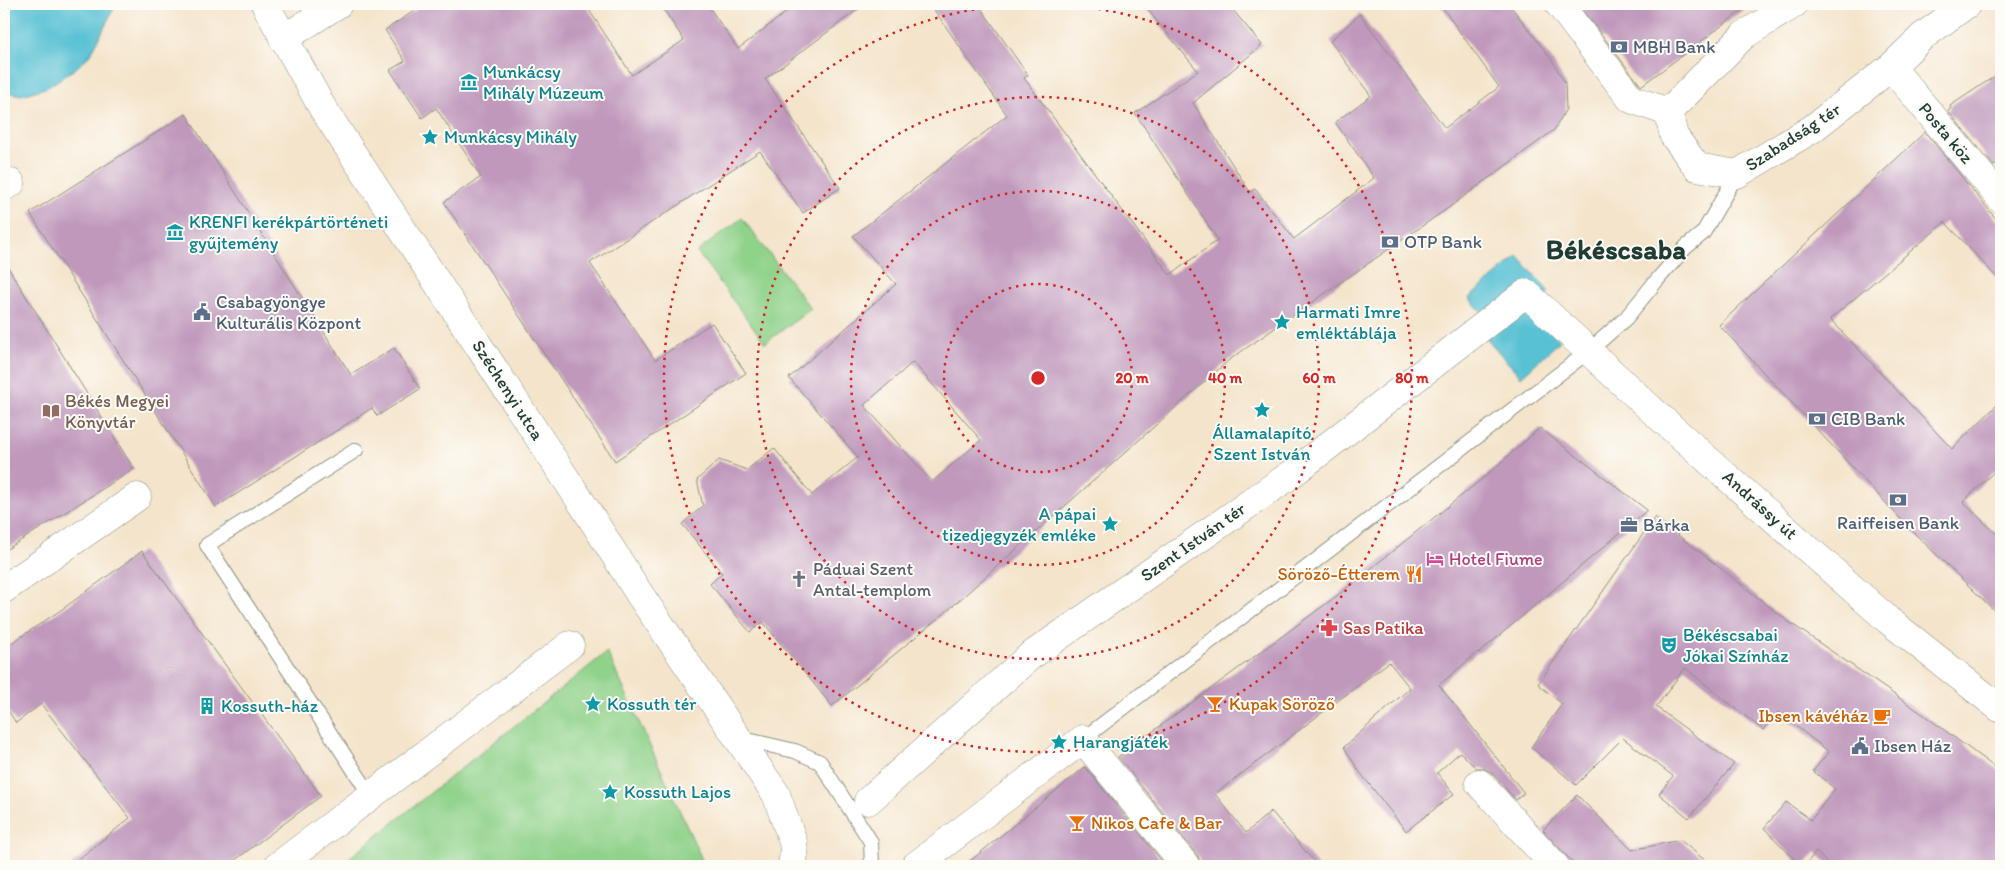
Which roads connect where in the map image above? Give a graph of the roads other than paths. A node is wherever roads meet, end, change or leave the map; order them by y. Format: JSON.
{"nodes":[{"id":1,"x":265,"y":4,"type":"edge"},
{"id":2,"x":338,"y":4,"type":"edge"},
{"id":3,"x":1559,"y":4,"type":"edge"},
{"id":4,"x":1794,"y":4,"type":"edge"},
{"id":5,"x":1967,"y":4,"type":"edge"},
{"id":6,"x":283,"y":39,"type":"junction"},
{"id":7,"x":1891,"y":67,"type":"junction"},
{"id":8,"x":1668,"y":112,"type":"junction"},
{"id":9,"x":1737,"y":174,"type":"junction"},
{"id":10,"x":2001,"y":199,"type":"edge"},
{"id":11,"x":1526,"y":293,"type":"joint"},
{"id":12,"x":1590,"y":351,"type":"junction"},
{"id":13,"x":356,"y":450,"type":"dead end"},
{"id":14,"x":137,"y":497,"type":"dead end"},
{"id":15,"x":4,"y":589,"type":"edge"},
{"id":16,"x":570,"y":645,"type":"dead end"},
{"id":17,"x":2001,"y":708,"type":"edge"},
{"id":18,"x":737,"y":738,"type":"junction"},
{"id":19,"x":1083,"y":739,"type":"junction"},
{"id":20,"x":1479,"y":783,"type":"dead end"},
{"id":21,"x":371,"y":796,"type":"junction"},
{"id":22,"x":868,"y":801,"type":"dead end"},
{"id":23,"x":278,"y":866,"type":"edge"},
{"id":24,"x":792,"y":866,"type":"edge"},
{"id":25,"x":872,"y":866,"type":"edge"},
{"id":26,"x":915,"y":866,"type":"edge"},
{"id":27,"x":1186,"y":866,"type":"edge"},
{"id":28,"x":1555,"y":866,"type":"edge"}],
"edges":[{"from":1,"to":6,"type":"street","name":"Széchenyi utca"},
{"from":2,"to":6,"type":"street"},
{"from":3,"to":8,"type":"street"},
{"from":4,"to":8,"type":"street"},
{"from":5,"to":7,"type":"street","name":"Szabadság tér"},
{"from":6,"to":18,"type":"street","name":"Széchenyi utca"},
{"from":7,"to":9,"type":"street","name":"Szabadság tér"},
{"from":7,"to":10,"type":"street","name":"Posta köz"},
{"from":8,"to":9,"type":"street","name":"Szabadság tér"},
{"from":9,"to":12,"type":"lane"},
{"from":11,"to":12,"type":"street","name":"Andrássy út"},
{"from":11,"to":22,"type":"street","name":"Szent István tér"},
{"from":12,"to":17,"type":"street","name":"Andrássy út"},
{"from":12,"to":19,"type":"lane"},
{"from":13,"to":21,"type":"lane"},
{"from":14,"to":15,"type":"street"},
{"from":16,"to":21,"type":"street"},
{"from":18,"to":24,"type":"street"},
{"from":18,"to":25,"type":"lane"},
{"from":19,"to":26,"type":"street"},
{"from":19,"to":27,"type":"street"},
{"from":20,"to":28,"type":"street"},
{"from":21,"to":23,"type":"street"}]}
